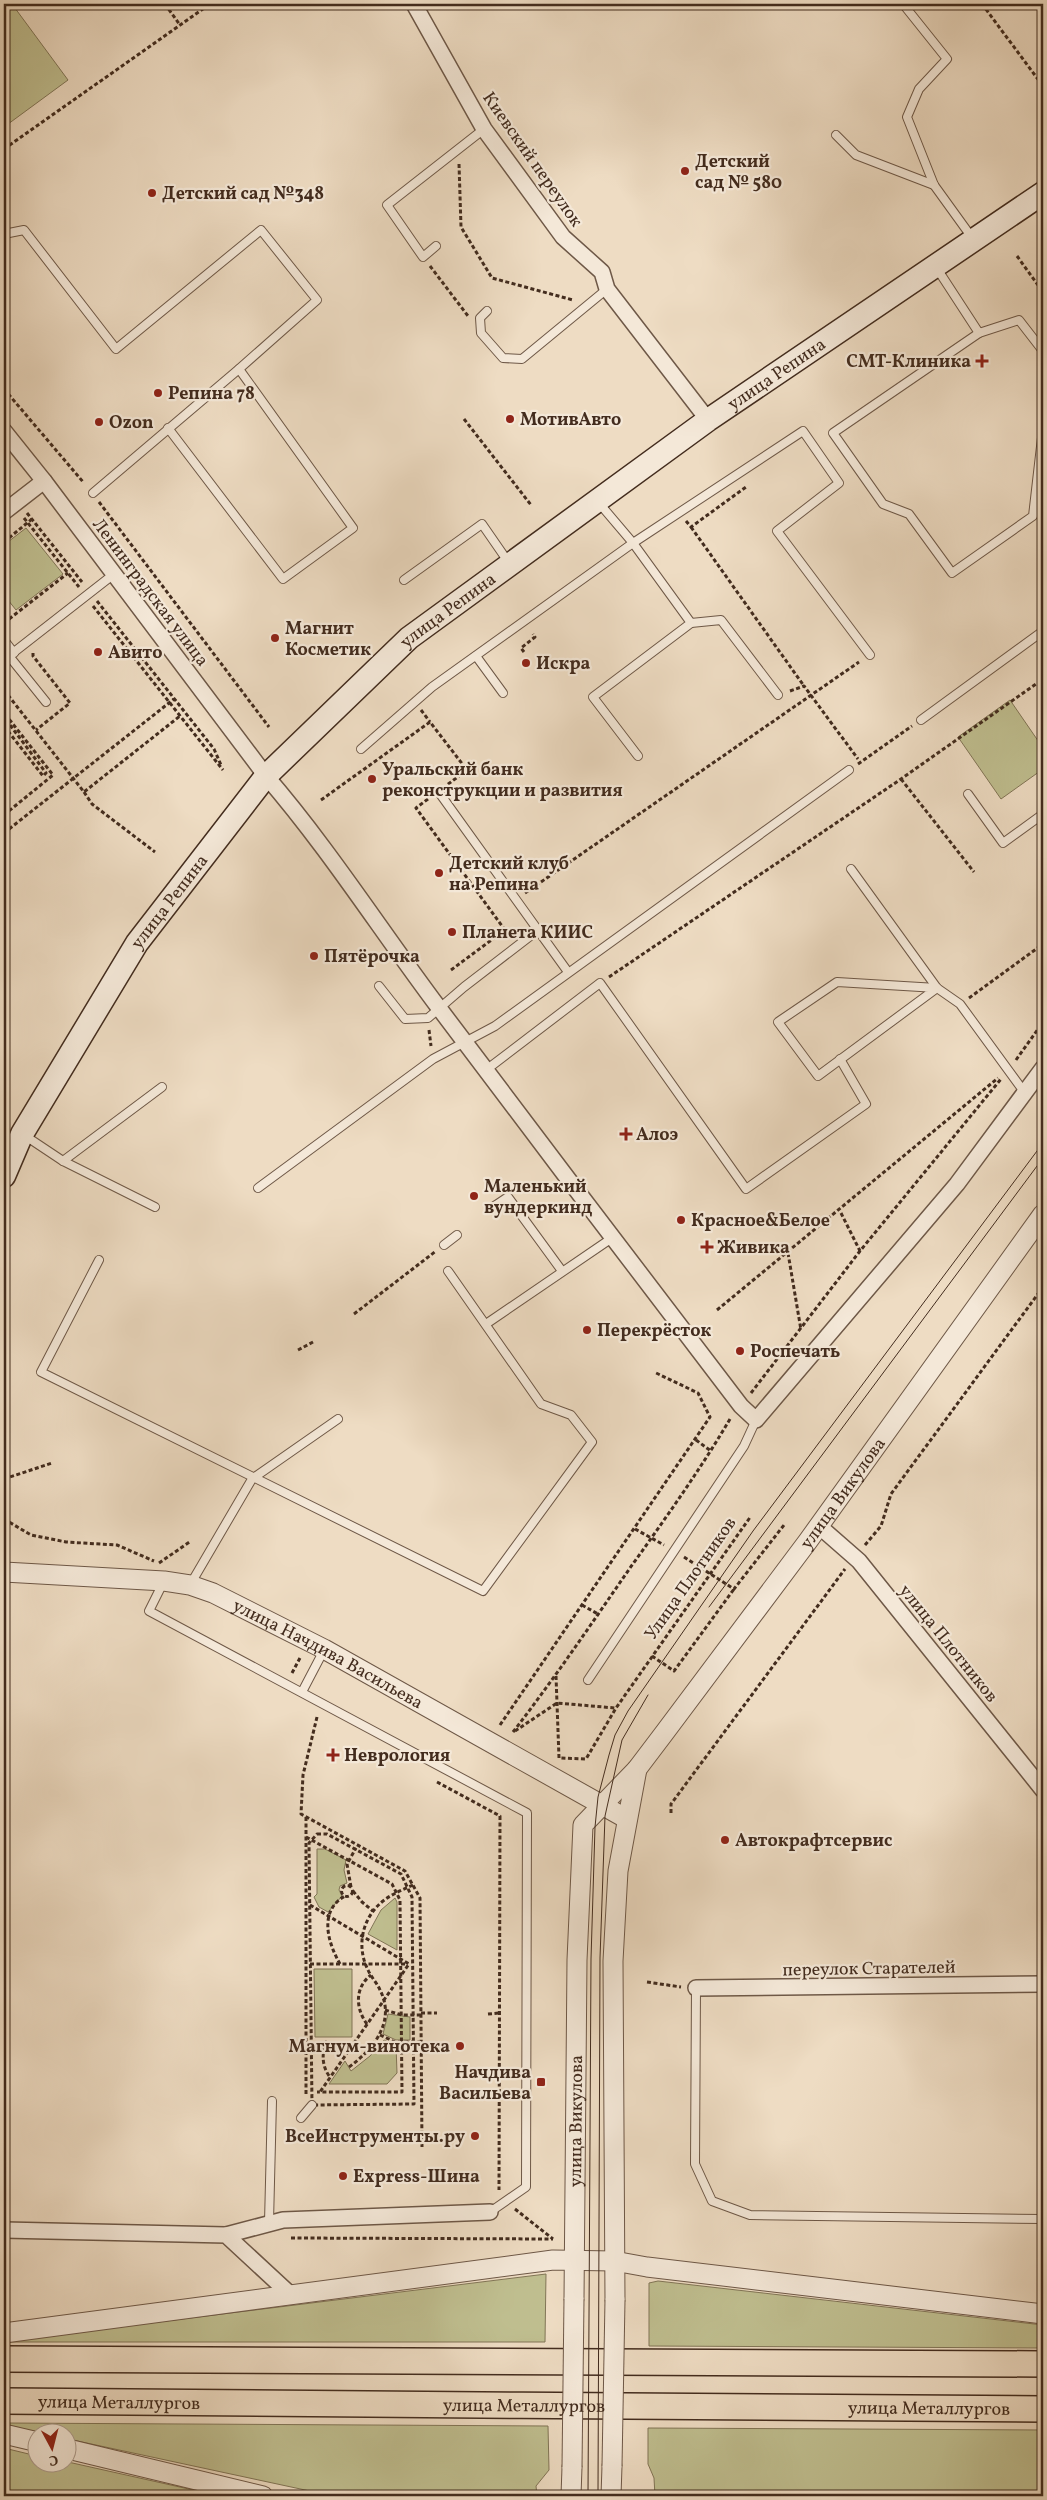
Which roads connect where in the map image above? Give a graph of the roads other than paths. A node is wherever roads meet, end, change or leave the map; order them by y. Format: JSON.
{"nodes":[{"id":1,"x":415,"y":4,"type":"edge"},
{"id":2,"x":903,"y":4,"type":"edge"},
{"id":3,"x":484,"y":128,"type":"junction"},
{"id":4,"x":836,"y":135,"type":"dead end"},
{"id":5,"x":934,"y":185,"type":"junction"},
{"id":6,"x":1043,"y":193,"type":"edge"},
{"id":7,"x":4,"y":234,"type":"edge"},
{"id":8,"x":974,"y":240,"type":"junction"},
{"id":9,"x":436,"y":246,"type":"dead end"},
{"id":10,"x":936,"y":266,"type":"junction"},
{"id":11,"x":607,"y":289,"type":"junction"},
{"id":12,"x":487,"y":311,"type":"dead end"},
{"id":13,"x":979,"y":333,"type":"junction"},
{"id":14,"x":1043,"y":351,"type":"edge"},
{"id":15,"x":239,"y":369,"type":"junction"},
{"id":16,"x":708,"y":420,"type":"junction"},
{"id":17,"x":168,"y":428,"type":"junction"},
{"id":18,"x":1043,"y":430,"type":"edge"},
{"id":19,"x":4,"y":432,"type":"edge"},
{"id":20,"x":44,"y":481,"type":"junction"},
{"id":21,"x":92,"y":493,"type":"dead end"},
{"id":22,"x":597,"y":500,"type":"junction"},
{"id":23,"x":4,"y":512,"type":"edge"},
{"id":24,"x":633,"y":543,"type":"junction"},
{"id":25,"x":510,"y":564,"type":"junction"},
{"id":26,"x":114,"y":574,"type":"junction"},
{"id":27,"x":404,"y":580,"type":"dead end"},
{"id":28,"x":690,"y":623,"type":"junction"},
{"id":29,"x":1043,"y":631,"type":"edge"},
{"id":30,"x":4,"y":640,"type":"edge"},
{"id":31,"x":14,"y":652,"type":"junction"},
{"id":32,"x":870,"y":655,"type":"road end"},
{"id":33,"x":476,"y":656,"type":"junction"},
{"id":34,"x":503,"y":693,"type":"dead end"},
{"id":35,"x":778,"y":696,"type":"road end"},
{"id":36,"x":46,"y":702,"type":"dead end"},
{"id":37,"x":921,"y":720,"type":"road end"},
{"id":38,"x":361,"y":749,"type":"dead end"},
{"id":39,"x":638,"y":756,"type":"dead end"},
{"id":40,"x":849,"y":770,"type":"road end"},
{"id":41,"x":266,"y":776,"type":"junction"},
{"id":42,"x":438,"y":791,"type":"road end"},
{"id":43,"x":968,"y":794,"type":"dead end"},
{"id":44,"x":1043,"y":814,"type":"edge"},
{"id":45,"x":851,"y":869,"type":"dead end"},
{"id":46,"x":538,"y":930,"type":"junction"},
{"id":47,"x":568,"y":972,"type":"junction"},
{"id":48,"x":379,"y":986,"type":"dead end"},
{"id":49,"x":937,"y":988,"type":"junction"},
{"id":50,"x":439,"y":1008,"type":"junction"},
{"id":51,"x":465,"y":1042,"type":"junction"},
{"id":52,"x":840,"y":1059,"type":"junction"},
{"id":53,"x":1043,"y":1068,"type":"edge"},
{"id":54,"x":486,"y":1070,"type":"junction"},
{"id":55,"x":162,"y":1087,"type":"dead end"},
{"id":56,"x":1026,"y":1094,"type":"junction"},
{"id":57,"x":22,"y":1134,"type":"junction"},
{"id":58,"x":62,"y":1162,"type":"junction"},
{"id":59,"x":4,"y":1176,"type":"edge"},
{"id":60,"x":258,"y":1188,"type":"dead end"},
{"id":61,"x":155,"y":1207,"type":"dead end"},
{"id":62,"x":493,"y":1207,"type":"dead end"},
{"id":63,"x":1043,"y":1214,"type":"edge"},
{"id":64,"x":457,"y":1235,"type":"dead end"},
{"id":65,"x":612,"y":1238,"type":"junction"},
{"id":66,"x":444,"y":1245,"type":"road end"},
{"id":67,"x":99,"y":1260,"type":"dead end"},
{"id":68,"x":448,"y":1271,"type":"dead end"},
{"id":69,"x":562,"y":1271,"type":"junction"},
{"id":70,"x":486,"y":1324,"type":"junction"},
{"id":71,"x":338,"y":1419,"type":"dead end"},
{"id":72,"x":756,"y":1420,"type":"junction"},
{"id":73,"x":252,"y":1478,"type":"junction"},
{"id":74,"x":819,"y":1526,"type":"junction"},
{"id":75,"x":4,"y":1572,"type":"edge"},
{"id":76,"x":164,"y":1582,"type":"junction"},
{"id":77,"x":190,"y":1585,"type":"junction"},
{"id":78,"x":324,"y":1649,"type":"junction"},
{"id":79,"x":588,"y":1680,"type":"dead end"},
{"id":80,"x":302,"y":1692,"type":"junction"},
{"id":81,"x":637,"y":1769,"type":"junction"},
{"id":82,"x":1043,"y":1790,"type":"edge"},
{"id":83,"x":602,"y":1806,"type":"junction"},
{"id":84,"x":627,"y":1819,"type":"junction"},
{"id":85,"x":1043,"y":1984,"type":"edge"},
{"id":86,"x":696,"y":1988,"type":"joint"},
{"id":87,"x":272,"y":2101,"type":"dead end"},
{"id":88,"x":490,"y":2212,"type":"joint"},
{"id":89,"x":1043,"y":2219,"type":"edge"},
{"id":90,"x":269,"y":2222,"type":"junction"},
{"id":91,"x":4,"y":2230,"type":"edge"},
{"id":92,"x":226,"y":2235,"type":"junction"},
{"id":93,"x":574,"y":2261,"type":"junction"},
{"id":94,"x":614,"y":2261,"type":"junction"},
{"id":95,"x":292,"y":2296,"type":"junction"},
{"id":96,"x":1043,"y":2314,"type":"edge"},
{"id":97,"x":4,"y":2333,"type":"edge"},
{"id":98,"x":4,"y":2358,"type":"edge"},
{"id":99,"x":1043,"y":2364,"type":"edge"},
{"id":100,"x":4,"y":2401,"type":"edge"},
{"id":101,"x":1043,"y":2409,"type":"edge"},
{"id":102,"x":4,"y":2434,"type":"edge"},
{"id":103,"x":28,"y":2440,"type":"edge"},
{"id":104,"x":78,"y":2451,"type":"edge"},
{"id":105,"x":263,"y":2496,"type":"edge"},
{"id":106,"x":571,"y":2496,"type":"edge"},
{"id":107,"x":611,"y":2496,"type":"edge"}],
"edges":[{"from":1,"to":3,"type":"street","name":"Киевский переулок"},
{"from":2,"to":5,"type":"lane"},
{"from":3,"to":9,"type":"lane"},
{"from":3,"to":11,"type":"street","name":"Киевский переулок"},
{"from":4,"to":5,"type":"lane"},
{"from":5,"to":8,"type":"lane"},
{"from":6,"to":8,"type":"main road","name":"улица Репина"},
{"from":7,"to":15,"type":"lane"},
{"from":8,"to":10,"type":"main road","name":"улица Репина"},
{"from":10,"to":13,"type":"lane"},
{"from":10,"to":16,"type":"main road","name":"улица Репина"},
{"from":11,"to":12,"type":"lane"},
{"from":11,"to":16,"type":"street","name":"Киевский переулок"},
{"from":13,"to":14,"type":"lane"},
{"from":13,"to":18,"type":"lane"},
{"from":15,"to":17,"type":"lane"},
{"from":15,"to":17,"type":"lane"},
{"from":16,"to":22,"type":"main road","name":"улица Репина"},
{"from":17,"to":21,"type":"lane"},
{"from":19,"to":20,"type":"street","name":"Ленинградская улица"},
{"from":20,"to":23,"type":"street"},
{"from":20,"to":26,"type":"street","name":"Ленинградская улица"},
{"from":22,"to":24,"type":"lane"},
{"from":22,"to":25,"type":"main road","name":"улица Репина"},
{"from":24,"to":28,"type":"lane"},
{"from":24,"to":32,"type":"lane"},
{"from":24,"to":33,"type":"lane"},
{"from":25,"to":27,"type":"lane"},
{"from":25,"to":41,"type":"main road","name":"улица Репина"},
{"from":26,"to":31,"type":"lane"},
{"from":26,"to":41,"type":"street","name":"Ленинградская улица"},
{"from":28,"to":35,"type":"lane"},
{"from":28,"to":39,"type":"lane"},
{"from":29,"to":37,"type":"lane"},
{"from":30,"to":31,"type":"lane"},
{"from":31,"to":36,"type":"lane"},
{"from":33,"to":34,"type":"lane"},
{"from":33,"to":38,"type":"lane"},
{"from":40,"to":47,"type":"lane"},
{"from":41,"to":50,"type":"street","name":"Ленинградская улица"},
{"from":41,"to":57,"type":"main road","name":"улица Репина"},
{"from":42,"to":46,"type":"lane"},
{"from":43,"to":44,"type":"lane"},
{"from":45,"to":49,"type":"lane"},
{"from":46,"to":47,"type":"lane"},
{"from":46,"to":50,"type":"lane"},
{"from":47,"to":51,"type":"lane"},
{"from":48,"to":50,"type":"lane"},
{"from":49,"to":52,"type":"lane"},
{"from":49,"to":52,"type":"lane"},
{"from":49,"to":56,"type":"lane"},
{"from":50,"to":51,"type":"street","name":"Ленинградская улица"},
{"from":51,"to":54,"type":"street","name":"Ленинградская улица"},
{"from":51,"to":60,"type":"lane"},
{"from":52,"to":54,"type":"lane"},
{"from":53,"to":56,"type":"street"},
{"from":54,"to":65,"type":"street","name":"Ленинградская улица"},
{"from":55,"to":58,"type":"lane"},
{"from":56,"to":72,"type":"street"},
{"from":57,"to":58,"type":"lane"},
{"from":57,"to":59,"type":"main road","name":"улица Репина"},
{"from":58,"to":61,"type":"lane"},
{"from":62,"to":69,"type":"lane"},
{"from":63,"to":74,"type":"street","name":"улица Викулова"},
{"from":64,"to":66,"type":"lane"},
{"from":65,"to":69,"type":"lane"},
{"from":65,"to":72,"type":"street","name":"Ленинградская улица"},
{"from":67,"to":73,"type":"lane"},
{"from":68,"to":70,"type":"lane"},
{"from":69,"to":70,"type":"lane"},
{"from":70,"to":73,"type":"lane"},
{"from":71,"to":73,"type":"lane"},
{"from":72,"to":79,"type":"lane"},
{"from":73,"to":77,"type":"lane"},
{"from":74,"to":81,"type":"street","name":"улица Викулова"},
{"from":74,"to":82,"type":"street","name":"улица Плотников"},
{"from":75,"to":76,"type":"street","name":"улица Начдива Васильева"},
{"from":76,"to":77,"type":"street","name":"улица Начдива Васильева"},
{"from":76,"to":80,"type":"lane"},
{"from":77,"to":78,"type":"street","name":"улица Начдива Васильева"},
{"from":78,"to":80,"type":"lane"},
{"from":78,"to":83,"type":"street","name":"улица Начдива Васильева"},
{"from":80,"to":88,"type":"lane"},
{"from":81,"to":83,"type":"street","name":"улица Викулова"},
{"from":81,"to":84,"type":"street","name":"улица Викулова"},
{"from":83,"to":84,"type":"street","name":"улица Начдива Васильева"},
{"from":83,"to":93,"type":"street","name":"улица Викулова"},
{"from":84,"to":94,"type":"street","name":"улица Викулова"},
{"from":85,"to":86,"type":"street","name":"переулок Старателей"},
{"from":86,"to":89,"type":"lane"},
{"from":87,"to":90,"type":"lane"},
{"from":88,"to":90,"type":"street"},
{"from":90,"to":92,"type":"street"},
{"from":91,"to":92,"type":"street"},
{"from":92,"to":95,"type":"street"},
{"from":93,"to":94,"type":"street"},
{"from":93,"to":95,"type":"street"},
{"from":93,"to":106,"type":"street","name":"улица Викулова","bridge":true},
{"from":94,"to":96,"type":"street"},
{"from":94,"to":107,"type":"street","name":"улица Викулова","bridge":true},
{"from":95,"to":97,"type":"street"},
{"from":98,"to":99,"type":"main road"},
{"from":100,"to":101,"type":"main road","name":"улица Металлургов"},
{"from":102,"to":103,"type":"street"},
{"from":104,"to":105,"type":"street"}]}
